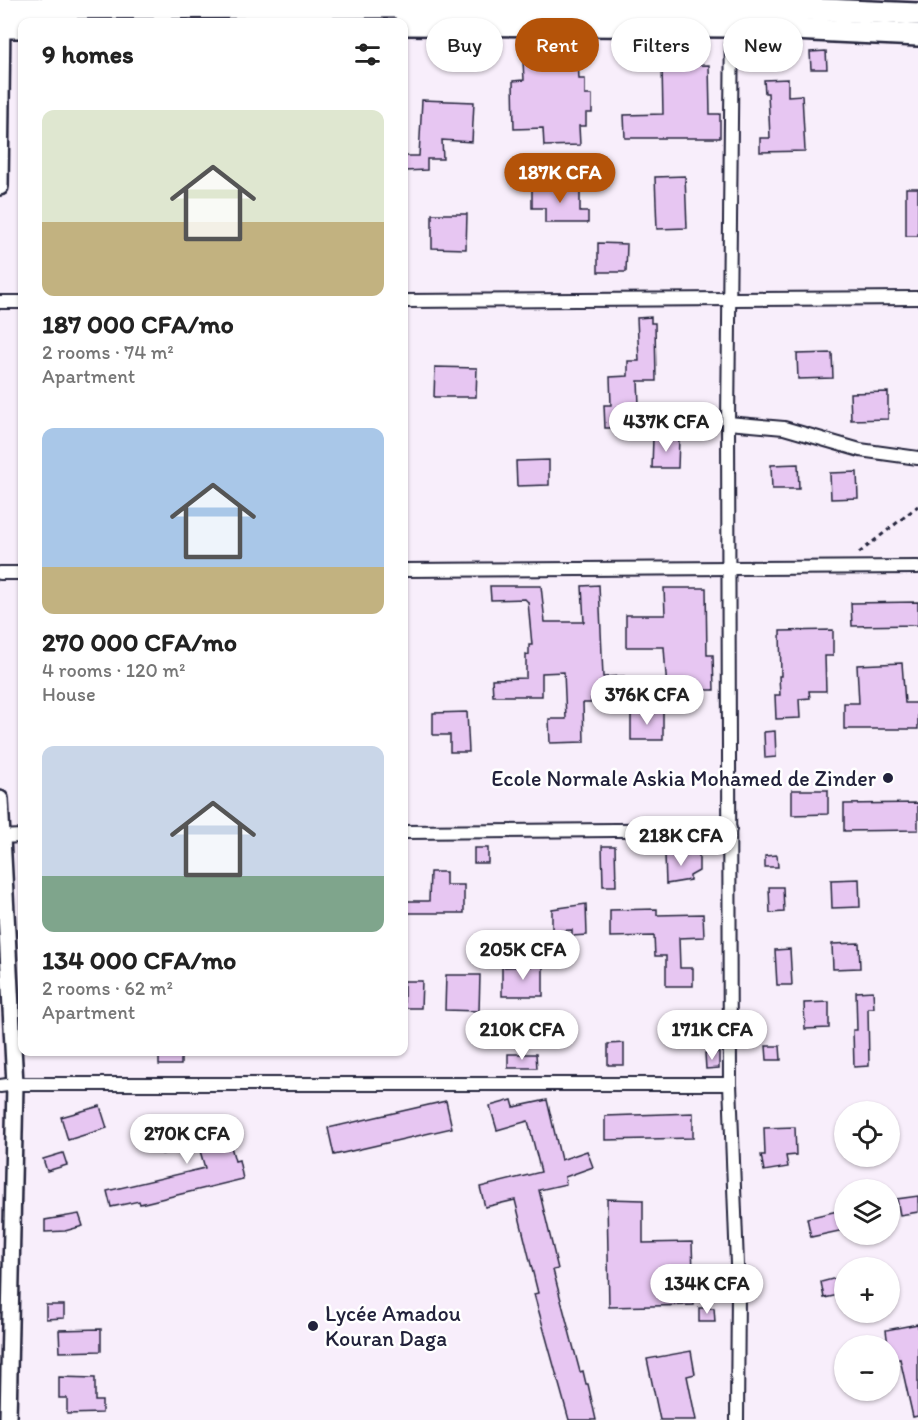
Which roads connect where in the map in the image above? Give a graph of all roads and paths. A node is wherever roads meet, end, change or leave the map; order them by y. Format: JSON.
{"nodes":[{"id":1,"x":868,"y":5,"type":"edge"},
{"id":2,"x":918,"y":14,"type":"edge"},
{"id":3,"x":5,"y":16,"type":"edge"},
{"id":4,"x":732,"y":16,"type":"junction"},
{"id":5,"x":408,"y":24,"type":"edge"},
{"id":6,"x":918,"y":35,"type":"edge"},
{"id":7,"x":0,"y":187,"type":"edge"},
{"id":8,"x":918,"y":298,"type":"edge"},
{"id":9,"x":729,"y":299,"type":"junction"},
{"id":10,"x":408,"y":301,"type":"edge"},
{"id":11,"x":0,"y":302,"type":"edge"},
{"id":12,"x":18,"y":302,"type":"edge"},
{"id":13,"x":728,"y":423,"type":"junction"},
{"id":14,"x":918,"y":458,"type":"edge"},
{"id":15,"x":918,"y":506,"type":"edge"},
{"id":16,"x":844,"y":566,"type":"junction"},
{"id":17,"x":730,"y":567,"type":"junction"},
{"id":18,"x":918,"y":567,"type":"edge"},
{"id":19,"x":408,"y":570,"type":"edge"},
{"id":20,"x":0,"y":573,"type":"edge"},
{"id":21,"x":18,"y":573,"type":"edge"},
{"id":22,"x":0,"y":799,"type":"edge"},
{"id":23,"x":730,"y":829,"type":"junction"},
{"id":24,"x":408,"y":832,"type":"edge"},
{"id":25,"x":18,"y":836,"type":"edge"},
{"id":26,"x":0,"y":837,"type":"edge"},
{"id":27,"x":730,"y":1084,"type":"junction"},
{"id":28,"x":8,"y":1085,"type":"edge"},
{"id":29,"x":4,"y":1398,"type":"edge"},
{"id":30,"x":8,"y":1420,"type":"edge"},
{"id":31,"x":737,"y":1420,"type":"edge"}],
"edges":[{"from":1,"to":2,"type":"highway"},
{"from":1,"to":4,"type":"highway"},
{"from":3,"to":4,"type":"highway"},
{"from":3,"to":7,"type":"street"},
{"from":4,"to":5,"type":"highway"},
{"from":4,"to":6,"type":"highway"},
{"from":4,"to":9,"type":"street"},
{"from":8,"to":9,"type":"street"},
{"from":9,"to":10,"type":"street"},
{"from":9,"to":13,"type":"street"},
{"from":11,"to":12,"type":"street"},
{"from":13,"to":14,"type":"street"},
{"from":13,"to":17,"type":"street"},
{"from":15,"to":16,"type":"path"},
{"from":16,"to":17,"type":"street"},
{"from":16,"to":18,"type":"street"},
{"from":17,"to":19,"type":"street"},
{"from":17,"to":23,"type":"street"},
{"from":20,"to":21,"type":"street"},
{"from":22,"to":26,"type":"street"},
{"from":23,"to":24,"type":"street"},
{"from":23,"to":27,"type":"street"},
{"from":25,"to":26,"type":"street"},
{"from":26,"to":28,"type":"street"},
{"from":27,"to":28,"type":"street"},
{"from":27,"to":31,"type":"street"},
{"from":28,"to":29,"type":"street"},
{"from":29,"to":30,"type":"street"}]}
